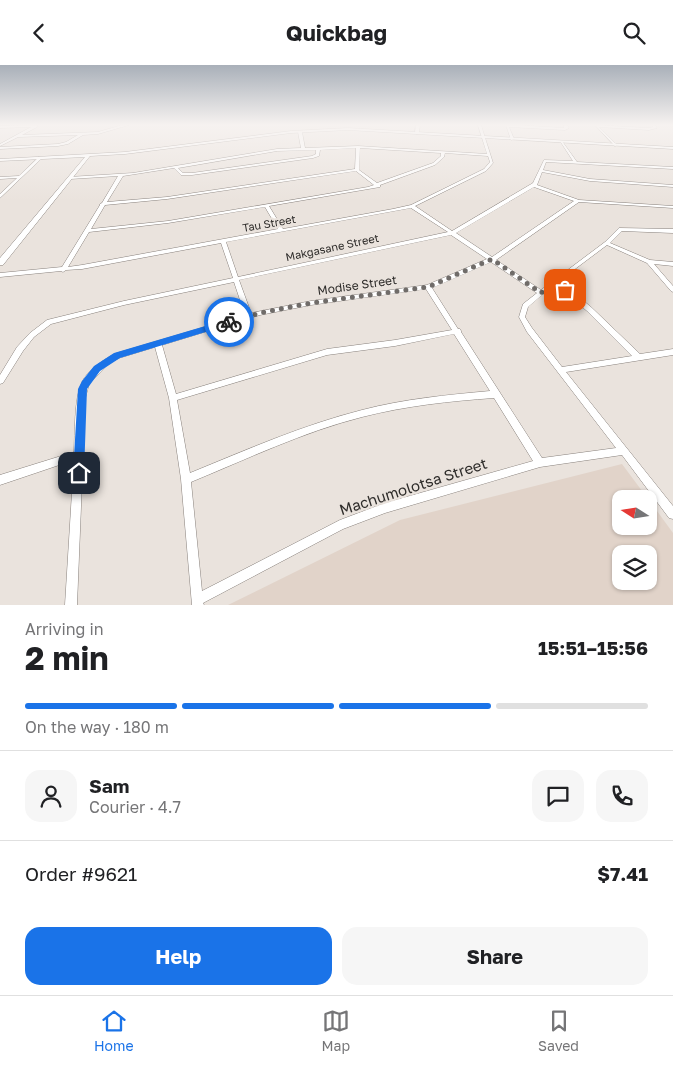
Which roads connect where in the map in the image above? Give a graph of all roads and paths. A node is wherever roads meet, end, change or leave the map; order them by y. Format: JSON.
{"nodes":[{"id":1,"x":147,"y":150,"type":"edge"},
{"id":2,"x":281,"y":150,"type":"edge"},
{"id":3,"x":318,"y":150,"type":"edge"},
{"id":4,"x":358,"y":150,"type":"edge"},
{"id":5,"x":412,"y":150,"type":"edge"},
{"id":6,"x":488,"y":150,"type":"edge"},
{"id":7,"x":567,"y":150,"type":"edge"},
{"id":8,"x":443,"y":152,"type":"junction"},
{"id":9,"x":490,"y":155,"type":"junction"},
{"id":10,"x":88,"y":156,"type":"junction"},
{"id":11,"x":40,"y":158,"type":"junction"},
{"id":12,"x":0,"y":159,"type":"edge"},
{"id":13,"x":575,"y":161,"type":"junction"},
{"id":14,"x":176,"y":168,"type":"junction"},
{"id":15,"x":673,"y":168,"type":"edge"},
{"id":16,"x":357,"y":170,"type":"junction"},
{"id":17,"x":541,"y":171,"type":"junction"},
{"id":18,"x":121,"y":175,"type":"junction"},
{"id":19,"x":20,"y":177,"type":"junction"},
{"id":20,"x":0,"y":178,"type":"edge"},
{"id":21,"x":70,"y":178,"type":"junction"},
{"id":22,"x":533,"y":185,"type":"junction"},
{"id":23,"x":378,"y":186,"type":"junction"},
{"id":24,"x":673,"y":186,"type":"edge"},
{"id":25,"x":0,"y":197,"type":"edge"},
{"id":26,"x":578,"y":201,"type":"junction"},
{"id":27,"x":102,"y":204,"type":"junction"},
{"id":28,"x":266,"y":205,"type":"junction"},
{"id":29,"x":412,"y":205,"type":"junction"},
{"id":30,"x":673,"y":207,"type":"edge"},
{"id":31,"x":86,"y":231,"type":"junction"},
{"id":32,"x":282,"y":231,"type":"junction"},
{"id":33,"x":673,"y":231,"type":"edge"},
{"id":34,"x":452,"y":233,"type":"junction"},
{"id":35,"x":223,"y":242,"type":"junction"},
{"id":36,"x":608,"y":243,"type":"junction"},
{"id":37,"x":492,"y":259,"type":"junction"},
{"id":38,"x":649,"y":262,"type":"junction"},
{"id":39,"x":0,"y":263,"type":"edge"},
{"id":40,"x":673,"y":264,"type":"edge"},
{"id":41,"x":63,"y":270,"type":"junction"},
{"id":42,"x":0,"y":275,"type":"edge"},
{"id":43,"x":235,"y":279,"type":"junction"},
{"id":44,"x":555,"y":281,"type":"junction"},
{"id":45,"x":428,"y":287,"type":"junction"},
{"id":46,"x":673,"y":290,"type":"edge"},
{"id":47,"x":541,"y":293,"type":"junction"},
{"id":48,"x":249,"y":316,"type":"junction"},
{"id":49,"x":458,"y":331,"type":"junction"},
{"id":50,"x":158,"y":344,"type":"junction"},
{"id":51,"x":673,"y":352,"type":"edge"},
{"id":52,"x":639,"y":358,"type":"junction"},
{"id":53,"x":560,"y":370,"type":"junction"},
{"id":54,"x":0,"y":381,"type":"edge"},
{"id":55,"x":497,"y":394,"type":"junction"},
{"id":56,"x":172,"y":398,"type":"junction"},
{"id":57,"x":623,"y":451,"type":"junction"},
{"id":58,"x":80,"y":454,"type":"junction"},
{"id":59,"x":540,"y":463,"type":"junction"},
{"id":60,"x":186,"y":479,"type":"junction"},
{"id":61,"x":0,"y":480,"type":"edge"},
{"id":62,"x":673,"y":514,"type":"edge"},
{"id":63,"x":198,"y":603,"type":"edge"},
{"id":64,"x":71,"y":605,"type":"edge"}],
"edges":[{"from":1,"to":10,"type":"street"},
{"from":2,"to":14,"type":"street"},
{"from":3,"to":14,"type":"street"},
{"from":4,"to":16,"type":"street"},
{"from":5,"to":8,"type":"street"},
{"from":6,"to":9,"type":"street"},
{"from":7,"to":13,"type":"street"},
{"from":8,"to":9,"type":"street"},
{"from":8,"to":23,"type":"street"},
{"from":9,"to":29,"type":"street","name":"Tau Street"},
{"from":10,"to":11,"type":"street"},
{"from":10,"to":21,"type":"street"},
{"from":11,"to":12,"type":"street"},
{"from":11,"to":19,"type":"street"},
{"from":13,"to":15,"type":"street"},
{"from":13,"to":17,"type":"street"},
{"from":14,"to":18,"type":"street"},
{"from":16,"to":23,"type":"street"},
{"from":16,"to":27,"type":"street"},
{"from":17,"to":22,"type":"street","name":"Makgasane Street"},
{"from":17,"to":24,"type":"street"},
{"from":18,"to":21,"type":"street"},
{"from":18,"to":27,"type":"street"},
{"from":19,"to":20,"type":"street"},
{"from":19,"to":25,"type":"street"},
{"from":21,"to":39,"type":"street"},
{"from":22,"to":26,"type":"street"},
{"from":22,"to":34,"type":"street","name":"Makgasane Street"},
{"from":23,"to":28,"type":"street"},
{"from":26,"to":30,"type":"street"},
{"from":26,"to":37,"type":"street","name":"Modise Street"},
{"from":27,"to":31,"type":"street"},
{"from":28,"to":31,"type":"street"},
{"from":28,"to":32,"type":"street"},
{"from":29,"to":32,"type":"street","name":"Tau Street"},
{"from":29,"to":34,"type":"street"},
{"from":31,"to":41,"type":"street"},
{"from":32,"to":35,"type":"street","name":"Tau Street"},
{"from":33,"to":36,"type":"street"},
{"from":34,"to":37,"type":"street"},
{"from":34,"to":43,"type":"street","name":"Makgasane Street"},
{"from":35,"to":41,"type":"street","name":"Tau Street"},
{"from":35,"to":43,"type":"street"},
{"from":36,"to":38,"type":"street"},
{"from":36,"to":44,"type":"street"},
{"from":37,"to":45,"type":"street","name":"Modise Street"},
{"from":37,"to":47,"type":"street"},
{"from":38,"to":40,"type":"street"},
{"from":38,"to":46,"type":"street"},
{"from":41,"to":42,"type":"street","name":"Tau Street"},
{"from":43,"to":48,"type":"street"},
{"from":43,"to":54,"type":"street","name":"Makgasane Street"},
{"from":44,"to":47,"type":"street"},
{"from":44,"to":52,"type":"street"},
{"from":45,"to":48,"type":"street","name":"Modise Street"},
{"from":45,"to":49,"type":"street"},
{"from":47,"to":53,"type":"street"},
{"from":48,"to":50,"type":"street","name":"Modise Street"},
{"from":49,"to":55,"type":"street"},
{"from":49,"to":56,"type":"street"},
{"from":50,"to":56,"type":"street"},
{"from":50,"to":58,"type":"street","name":"Modise Street"},
{"from":51,"to":52,"type":"street"},
{"from":52,"to":53,"type":"street"},
{"from":53,"to":57,"type":"street"},
{"from":55,"to":59,"type":"street"},
{"from":55,"to":60,"type":"street"},
{"from":56,"to":60,"type":"street"},
{"from":57,"to":59,"type":"street","name":"Machumolotsa Street"},
{"from":57,"to":62,"type":"street"},
{"from":58,"to":61,"type":"street"},
{"from":58,"to":64,"type":"street","name":"Modise Street"},
{"from":59,"to":63,"type":"street","name":"Machumolotsa Street"},
{"from":60,"to":63,"type":"street"}]}
